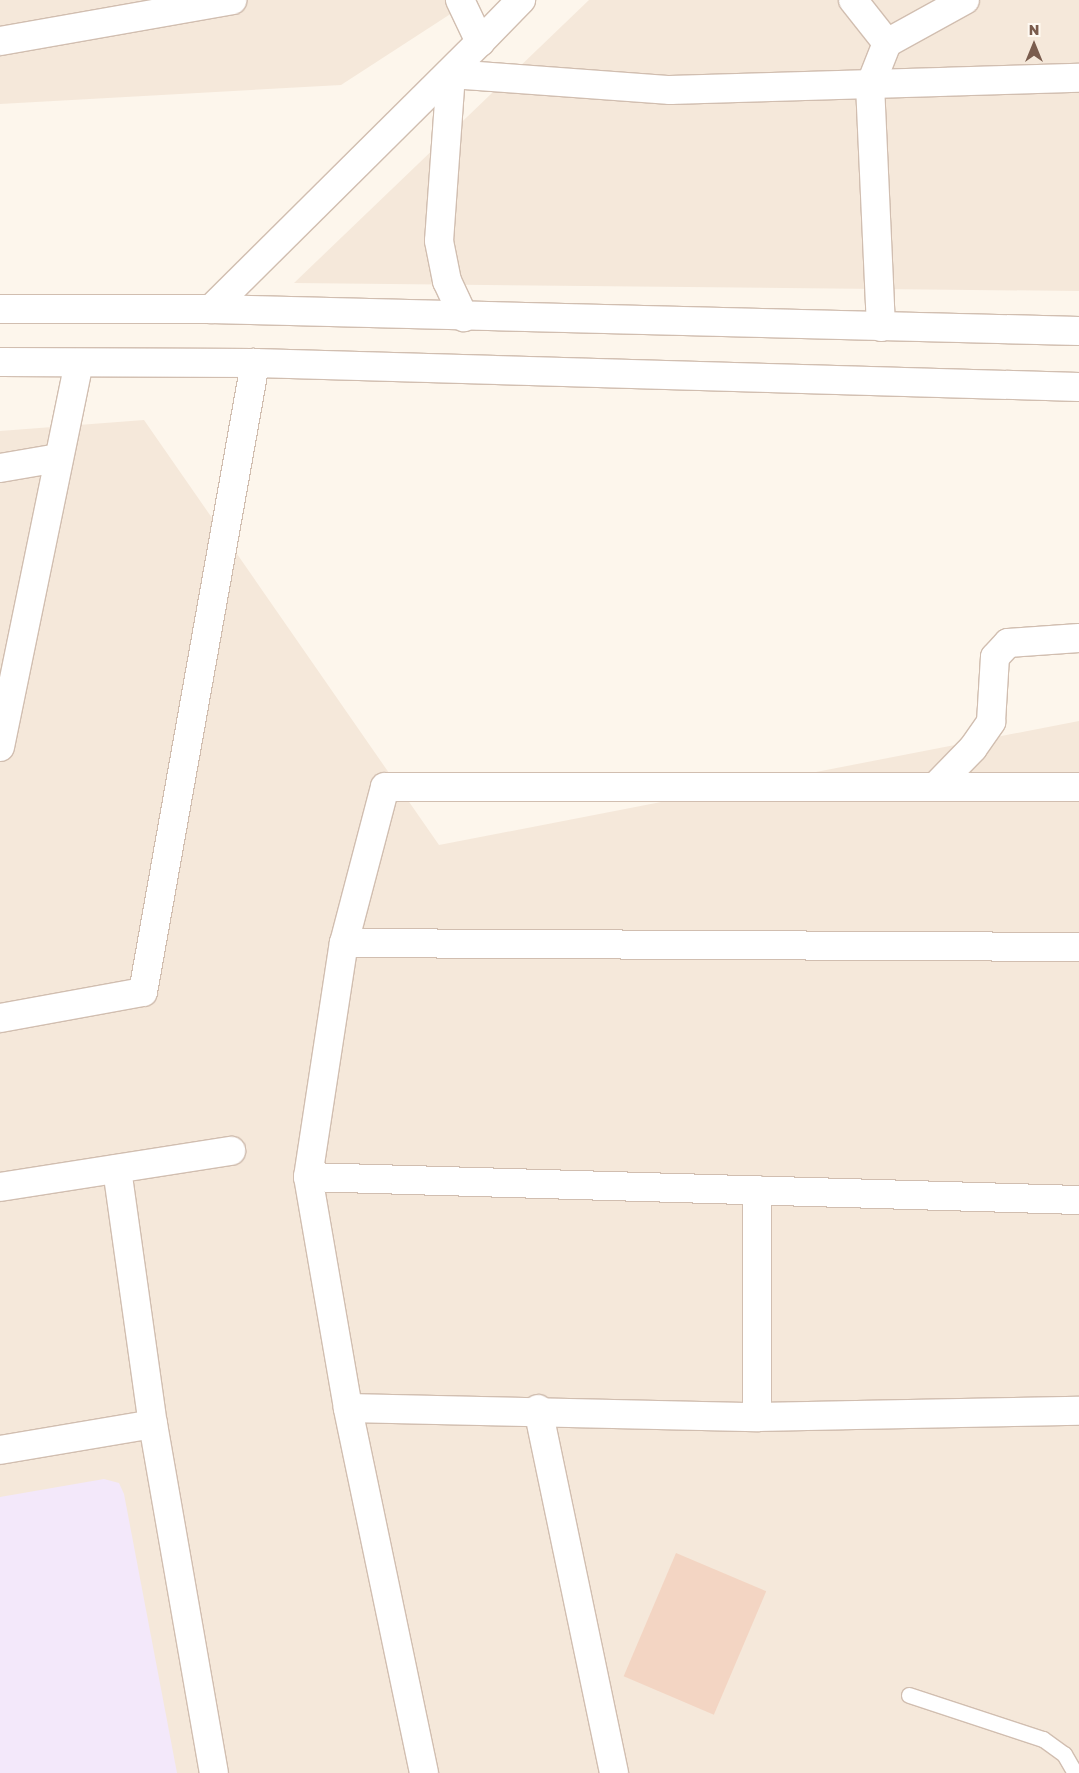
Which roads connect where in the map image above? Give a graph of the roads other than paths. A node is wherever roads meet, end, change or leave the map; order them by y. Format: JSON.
{"nodes":[{"id":1,"x":232,"y":0,"type":"edge"},
{"id":2,"x":460,"y":0,"type":"edge"},
{"id":3,"x":521,"y":0,"type":"edge"},
{"id":4,"x":853,"y":0,"type":"edge"},
{"id":5,"x":965,"y":0,"type":"edge"},
{"id":6,"x":202,"y":1,"type":"edge"},
{"id":7,"x":0,"y":41,"type":"edge"},
{"id":8,"x":480,"y":42,"type":"junction"},
{"id":9,"x":887,"y":43,"type":"junction"},
{"id":10,"x":451,"y":74,"type":"junction"},
{"id":11,"x":1079,"y":78,"type":"edge"},
{"id":12,"x":870,"y":86,"type":"junction"},
{"id":13,"x":0,"y":309,"type":"edge"},
{"id":14,"x":211,"y":309,"type":"junction"},
{"id":15,"x":464,"y":318,"type":"junction"},
{"id":16,"x":881,"y":327,"type":"junction"},
{"id":17,"x":1079,"y":331,"type":"edge"},
{"id":18,"x":0,"y":362,"type":"edge"},
{"id":19,"x":79,"y":363,"type":"junction"},
{"id":20,"x":256,"y":363,"type":"junction"},
{"id":21,"x":1079,"y":387,"type":"edge"},
{"id":22,"x":58,"y":458,"type":"junction"},
{"id":23,"x":0,"y":468,"type":"edge"},
{"id":24,"x":1079,"y":638,"type":"edge"},
{"id":25,"x":3,"y":716,"type":"edge"},
{"id":26,"x":0,"y":746,"type":"edge"},
{"id":27,"x":935,"y":787,"type":"junction"},
{"id":28,"x":1079,"y":787,"type":"edge"},
{"id":29,"x":344,"y":943,"type":"junction"},
{"id":30,"x":1079,"y":947,"type":"edge"},
{"id":31,"x":0,"y":1018,"type":"edge"},
{"id":32,"x":231,"y":1151,"type":"dead end"},
{"id":33,"x":117,"y":1169,"type":"junction"},
{"id":34,"x":308,"y":1177,"type":"junction"},
{"id":35,"x":0,"y":1187,"type":"edge"},
{"id":36,"x":757,"y":1190,"type":"junction"},
{"id":37,"x":1079,"y":1200,"type":"edge"},
{"id":38,"x":348,"y":1408,"type":"junction"},
{"id":39,"x":538,"y":1409,"type":"junction"},
{"id":40,"x":1079,"y":1411,"type":"edge"},
{"id":41,"x":757,"y":1417,"type":"junction"},
{"id":42,"x":152,"y":1424,"type":"junction"},
{"id":43,"x":0,"y":1450,"type":"edge"},
{"id":44,"x":909,"y":1695,"type":"dead end"},
{"id":45,"x":214,"y":1773,"type":"edge"},
{"id":46,"x":424,"y":1773,"type":"edge"},
{"id":47,"x":614,"y":1773,"type":"edge"},
{"id":48,"x":1075,"y":1773,"type":"edge"}],
"edges":[{"from":1,"to":6,"type":"street"},
{"from":2,"to":8,"type":"street"},
{"from":3,"to":8,"type":"street"},
{"from":4,"to":9,"type":"street"},
{"from":5,"to":9,"type":"street"},
{"from":6,"to":7,"type":"street"},
{"from":8,"to":10,"type":"street"},
{"from":9,"to":12,"type":"street"},
{"from":10,"to":12,"type":"street"},
{"from":10,"to":14,"type":"street"},
{"from":10,"to":15,"type":"street"},
{"from":11,"to":12,"type":"street"},
{"from":12,"to":16,"type":"street"},
{"from":13,"to":14,"type":"street"},
{"from":14,"to":15,"type":"street"},
{"from":15,"to":16,"type":"street"},
{"from":16,"to":17,"type":"street"},
{"from":18,"to":19,"type":"street"},
{"from":19,"to":20,"type":"street"},
{"from":19,"to":22,"type":"street"},
{"from":20,"to":21,"type":"street"},
{"from":20,"to":31,"type":"street"},
{"from":22,"to":23,"type":"street"},
{"from":22,"to":25,"type":"street"},
{"from":24,"to":27,"type":"street"},
{"from":25,"to":26,"type":"street"},
{"from":27,"to":28,"type":"street"},
{"from":27,"to":29,"type":"street"},
{"from":29,"to":30,"type":"street"},
{"from":29,"to":34,"type":"street"},
{"from":32,"to":33,"type":"street"},
{"from":33,"to":35,"type":"street"},
{"from":33,"to":42,"type":"street"},
{"from":34,"to":36,"type":"street"},
{"from":34,"to":38,"type":"street"},
{"from":36,"to":37,"type":"street"},
{"from":36,"to":41,"type":"street"},
{"from":38,"to":39,"type":"street"},
{"from":38,"to":46,"type":"street"},
{"from":39,"to":41,"type":"street"},
{"from":39,"to":47,"type":"street"},
{"from":40,"to":41,"type":"street"},
{"from":42,"to":43,"type":"street"},
{"from":42,"to":45,"type":"street"},
{"from":44,"to":48,"type":"lane"}]}
